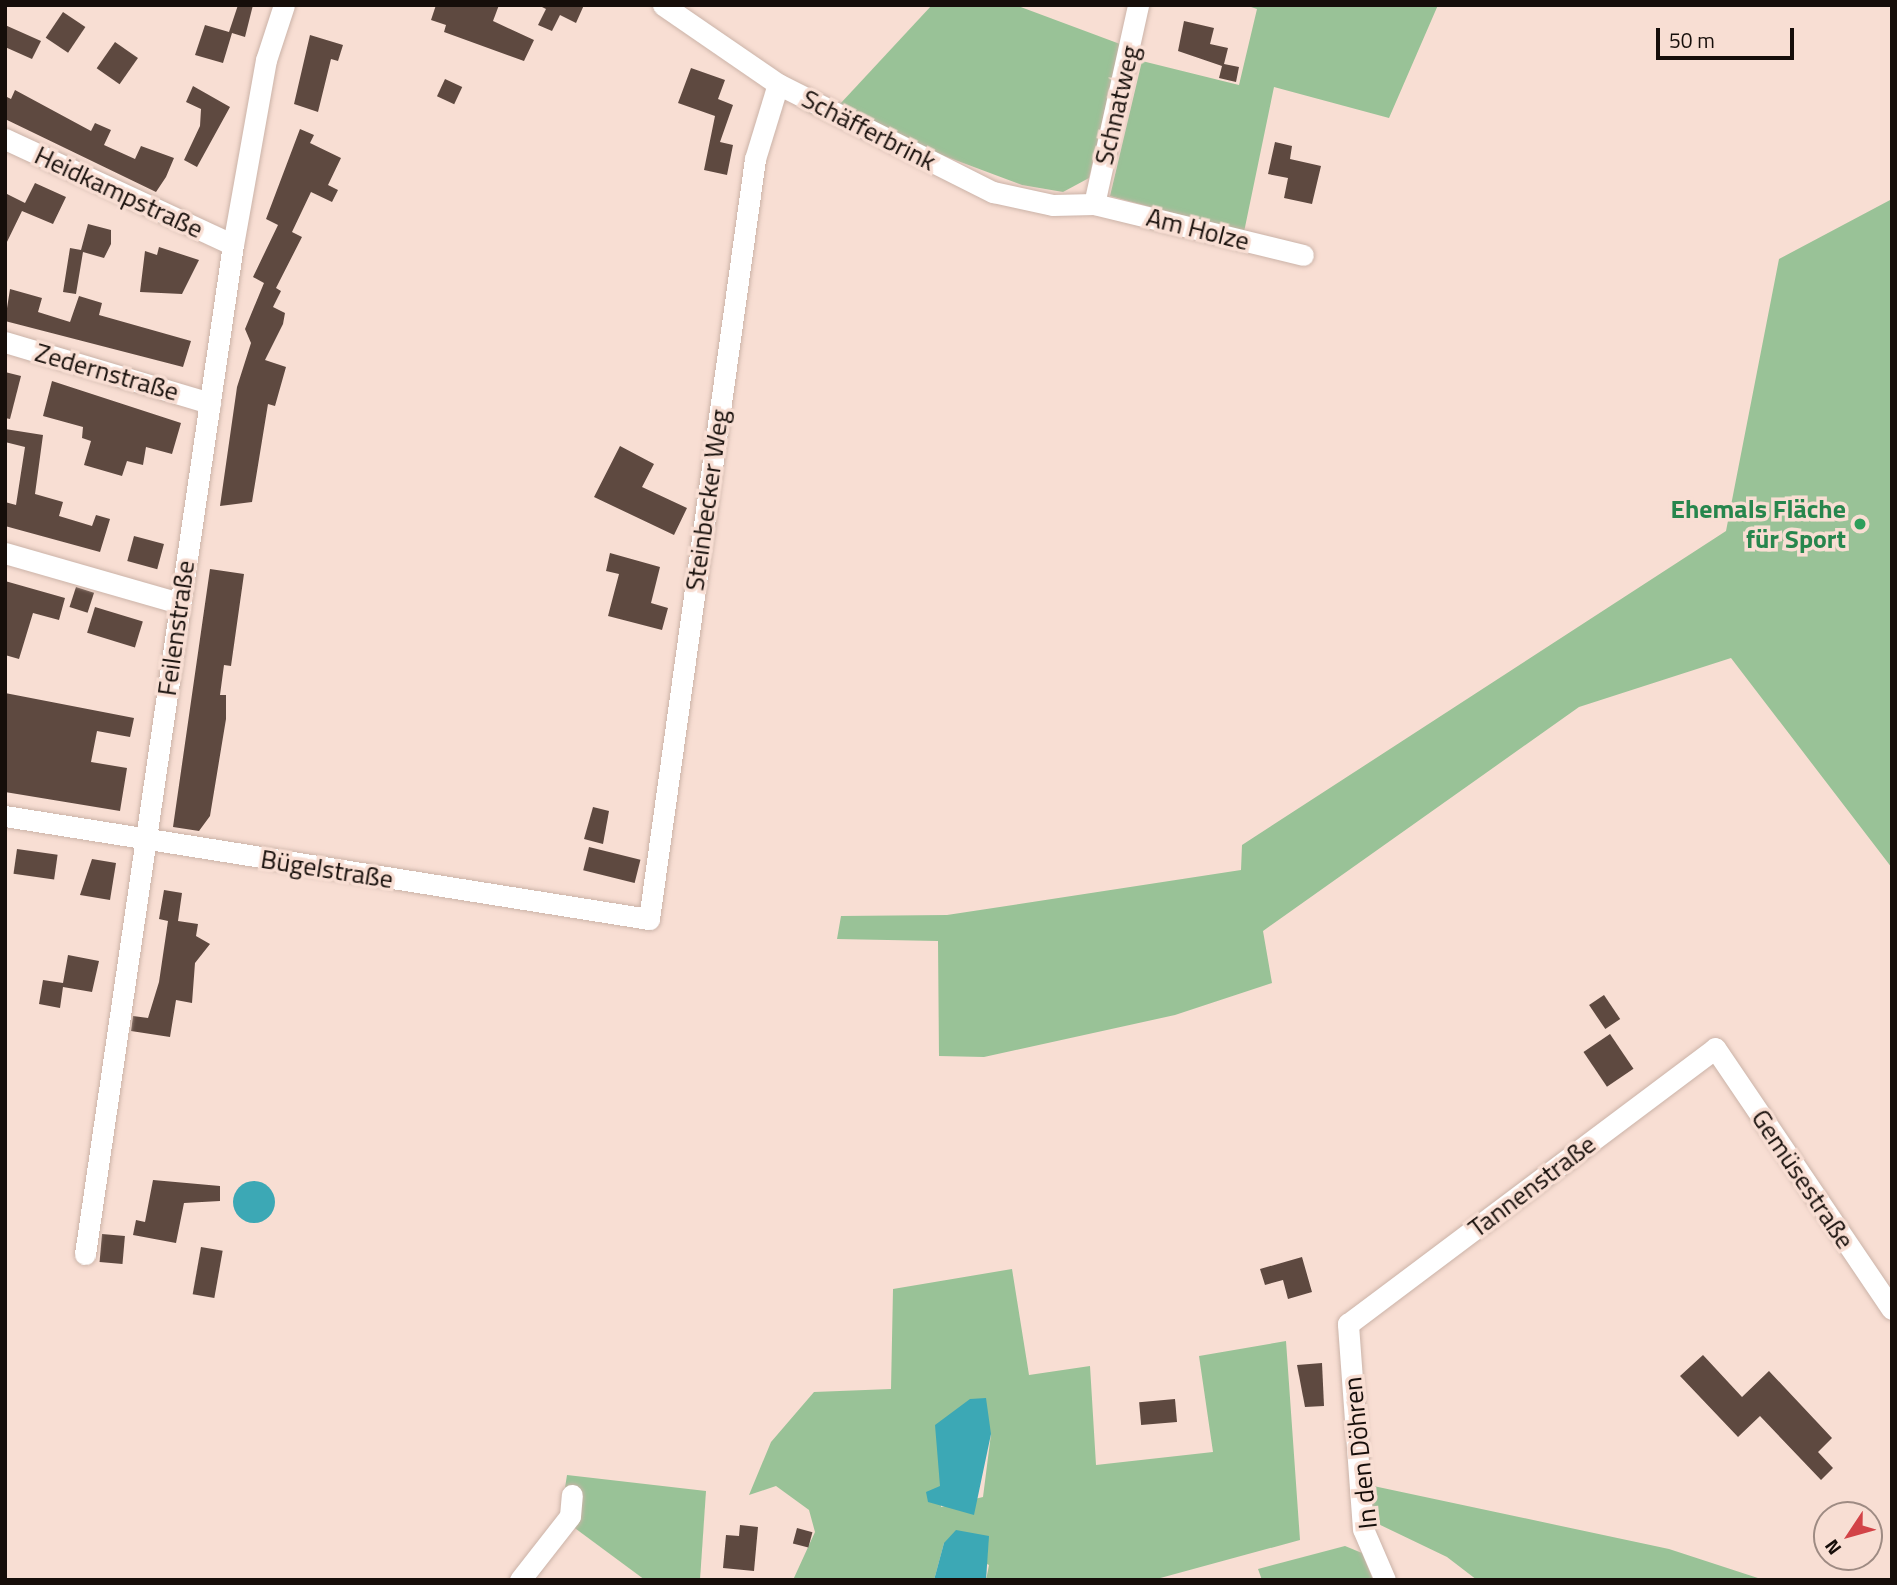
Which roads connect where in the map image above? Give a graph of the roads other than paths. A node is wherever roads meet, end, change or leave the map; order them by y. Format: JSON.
{"nodes":[{"id":1,"x":284,"y":5,"type":"edge"},
{"id":2,"x":663,"y":5,"type":"edge"},
{"id":3,"x":1138,"y":5,"type":"edge"},
{"id":4,"x":779,"y":84,"type":"junction"},
{"id":5,"x":5,"y":139,"type":"edge"},
{"id":6,"x":1094,"y":204,"type":"junction"},
{"id":7,"x":233,"y":245,"type":"junction"},
{"id":8,"x":1303,"y":254,"type":"dead end"},
{"id":9,"x":5,"y":342,"type":"edge"},
{"id":10,"x":210,"y":402,"type":"junction"},
{"id":11,"x":5,"y":553,"type":"edge"},
{"id":12,"x":179,"y":603,"type":"junction"},
{"id":13,"x":5,"y":816,"type":"edge"},
{"id":14,"x":145,"y":839,"type":"junction"},
{"id":15,"x":649,"y":919,"type":"joint"},
{"id":16,"x":1715,"y":1048,"type":"joint"},
{"id":17,"x":85,"y":1254,"type":"dead end"},
{"id":18,"x":1892,"y":1309,"type":"edge"},
{"id":19,"x":1348,"y":1324,"type":"joint"},
{"id":20,"x":572,"y":1495,"type":"dead end"},
{"id":21,"x":520,"y":1580,"type":"edge"},
{"id":22,"x":1385,"y":1580,"type":"edge"}],
"edges":[{"from":1,"to":7,"type":"street","name":"Feilenstraße"},
{"from":2,"to":4,"type":"street","name":"Schäfferbrink"},
{"from":3,"to":6,"type":"street","name":"Schnatweg"},
{"from":4,"to":6,"type":"street","name":"Schäfferbrink"},
{"from":4,"to":15,"type":"street","name":"Steinbecker Weg"},
{"from":5,"to":7,"type":"street","name":"Heidkampstraße"},
{"from":6,"to":8,"type":"street","name":"Am Holze"},
{"from":7,"to":10,"type":"street","name":"Feilenstraße"},
{"from":9,"to":10,"type":"street","name":"Zedernstraße"},
{"from":10,"to":12,"type":"street","name":"Feilenstraße"},
{"from":11,"to":12,"type":"street"},
{"from":12,"to":14,"type":"street","name":"Feilenstraße"},
{"from":13,"to":14,"type":"street","name":"Bügelstraße"},
{"from":14,"to":15,"type":"street","name":"Bügelstraße"},
{"from":14,"to":17,"type":"street","name":"Feilenstraße"},
{"from":16,"to":18,"type":"street","name":"Gemüsestraße"},
{"from":16,"to":19,"type":"street","name":"Tannenstraße"},
{"from":19,"to":22,"type":"street","name":"In den Döhren"},
{"from":20,"to":21,"type":"street"}]}
